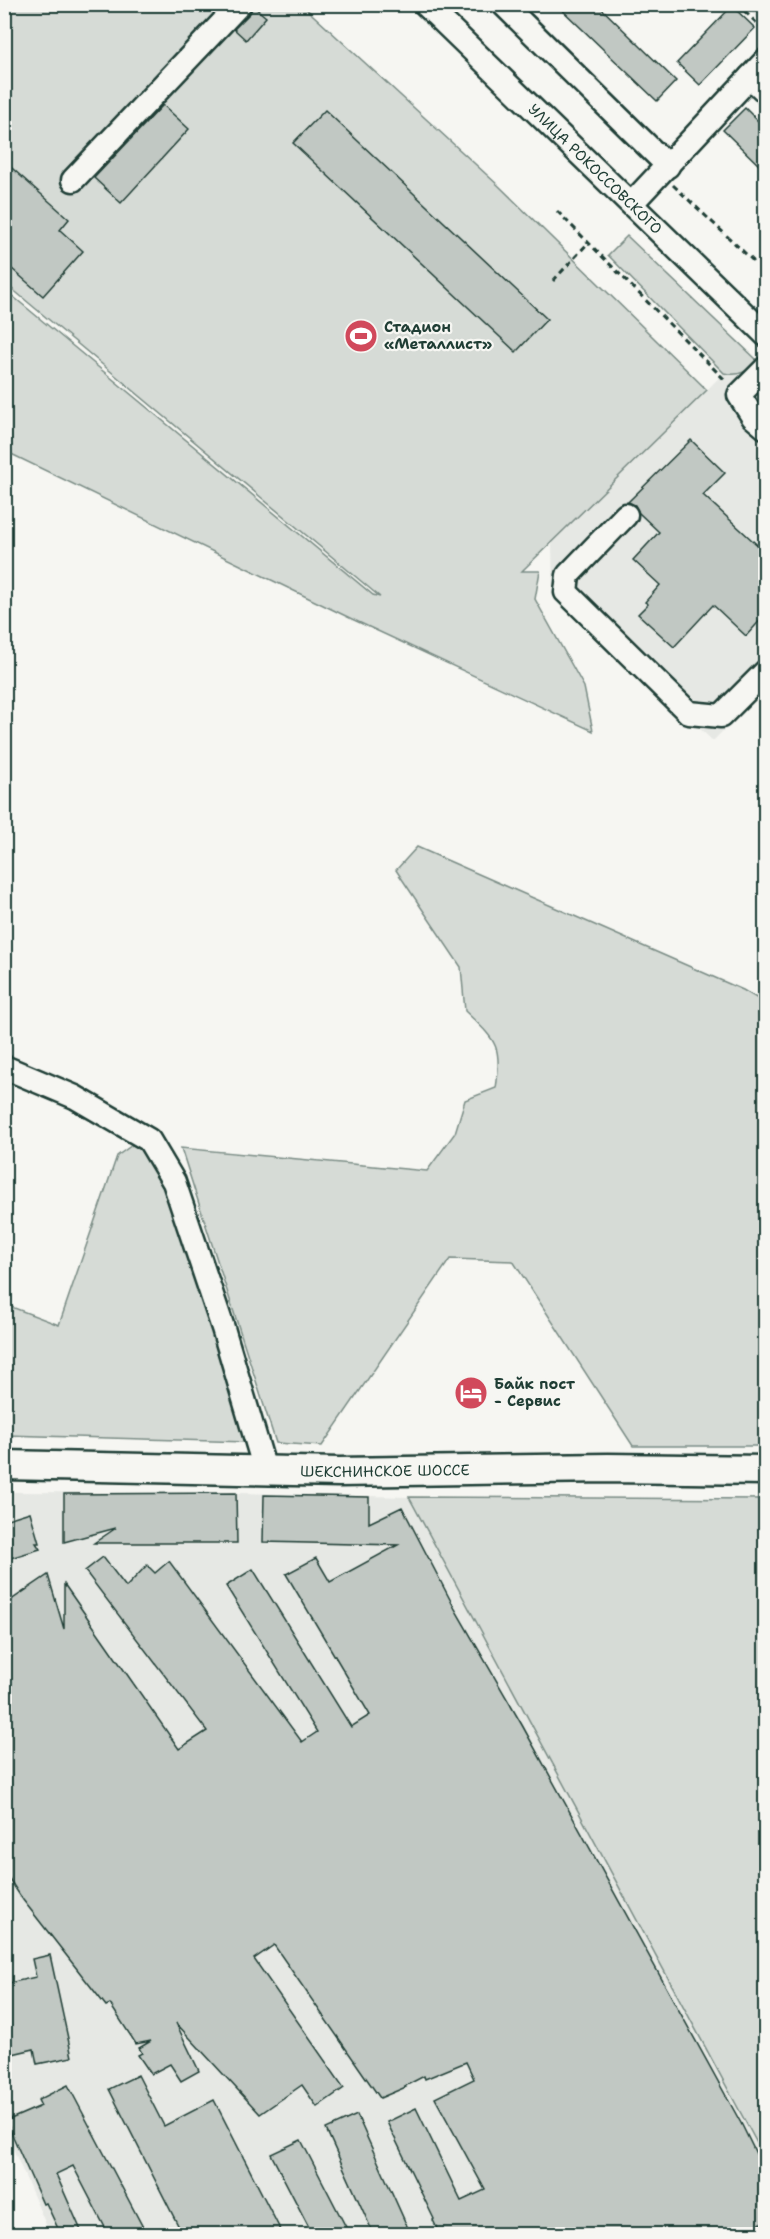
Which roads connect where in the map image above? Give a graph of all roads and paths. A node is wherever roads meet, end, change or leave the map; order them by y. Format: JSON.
{"nodes":[{"id":1,"x":240,"y":4,"type":"edge"},
{"id":2,"x":425,"y":4,"type":"edge"},
{"id":3,"x":503,"y":4,"type":"edge"},
{"id":4,"x":737,"y":4,"type":"edge"},
{"id":5,"x":765,"y":32,"type":"edge"},
{"id":6,"x":765,"y":60,"type":"edge"},
{"id":7,"x":758,"y":85,"type":"edge"},
{"id":8,"x":664,"y":170,"type":"junction"},
{"id":9,"x":73,"y":180,"type":"dead end"},
{"id":10,"x":632,"y":203,"type":"junction"},
{"id":11,"x":557,"y":211,"type":"dead end"},
{"id":12,"x":589,"y":242,"type":"junction"},
{"id":13,"x":765,"y":273,"type":"edge"},
{"id":14,"x":553,"y":281,"type":"dead end"},
{"id":15,"x":765,"y":334,"type":"edge"},
{"id":16,"x":765,"y":368,"type":"edge"},
{"id":17,"x":739,"y":395,"type":"junction"},
{"id":18,"x":765,"y":428,"type":"edge"},
{"id":19,"x":626,"y":515,"type":"dead end"},
{"id":20,"x":765,"y":671,"type":"edge"},
{"id":21,"x":4,"y":1067,"type":"edge"},
{"id":22,"x":4,"y":1465,"type":"edge"},
{"id":23,"x":265,"y":1470,"type":"junction"},
{"id":24,"x":765,"y":1470,"type":"edge"}],
"edges":[{"from":1,"to":9,"type":"street"},
{"from":2,"to":10,"type":"street","name":"УЛИЦА РОКОССОВСКОГО"},
{"from":3,"to":8,"type":"street"},
{"from":4,"to":5,"type":"path"},
{"from":6,"to":7,"type":"street"},
{"from":7,"to":8,"type":"street"},
{"from":8,"to":10,"type":"street"},
{"from":8,"to":13,"type":"path"},
{"from":10,"to":15,"type":"street","name":"УЛИЦА РОКОССОВСКОГО"},
{"from":11,"to":12,"type":"path"},
{"from":12,"to":14,"type":"path"},
{"from":12,"to":17,"type":"path"},
{"from":16,"to":17,"type":"street"},
{"from":17,"to":18,"type":"street"},
{"from":19,"to":20,"type":"street"},
{"from":21,"to":23,"type":"street"},
{"from":22,"to":23,"type":"main road","name":"ШЕКСНИНСКОЕ ШОССЕ"},
{"from":23,"to":24,"type":"main road","name":"ШЕКСНИНСКОЕ ШОССЕ"}]}
